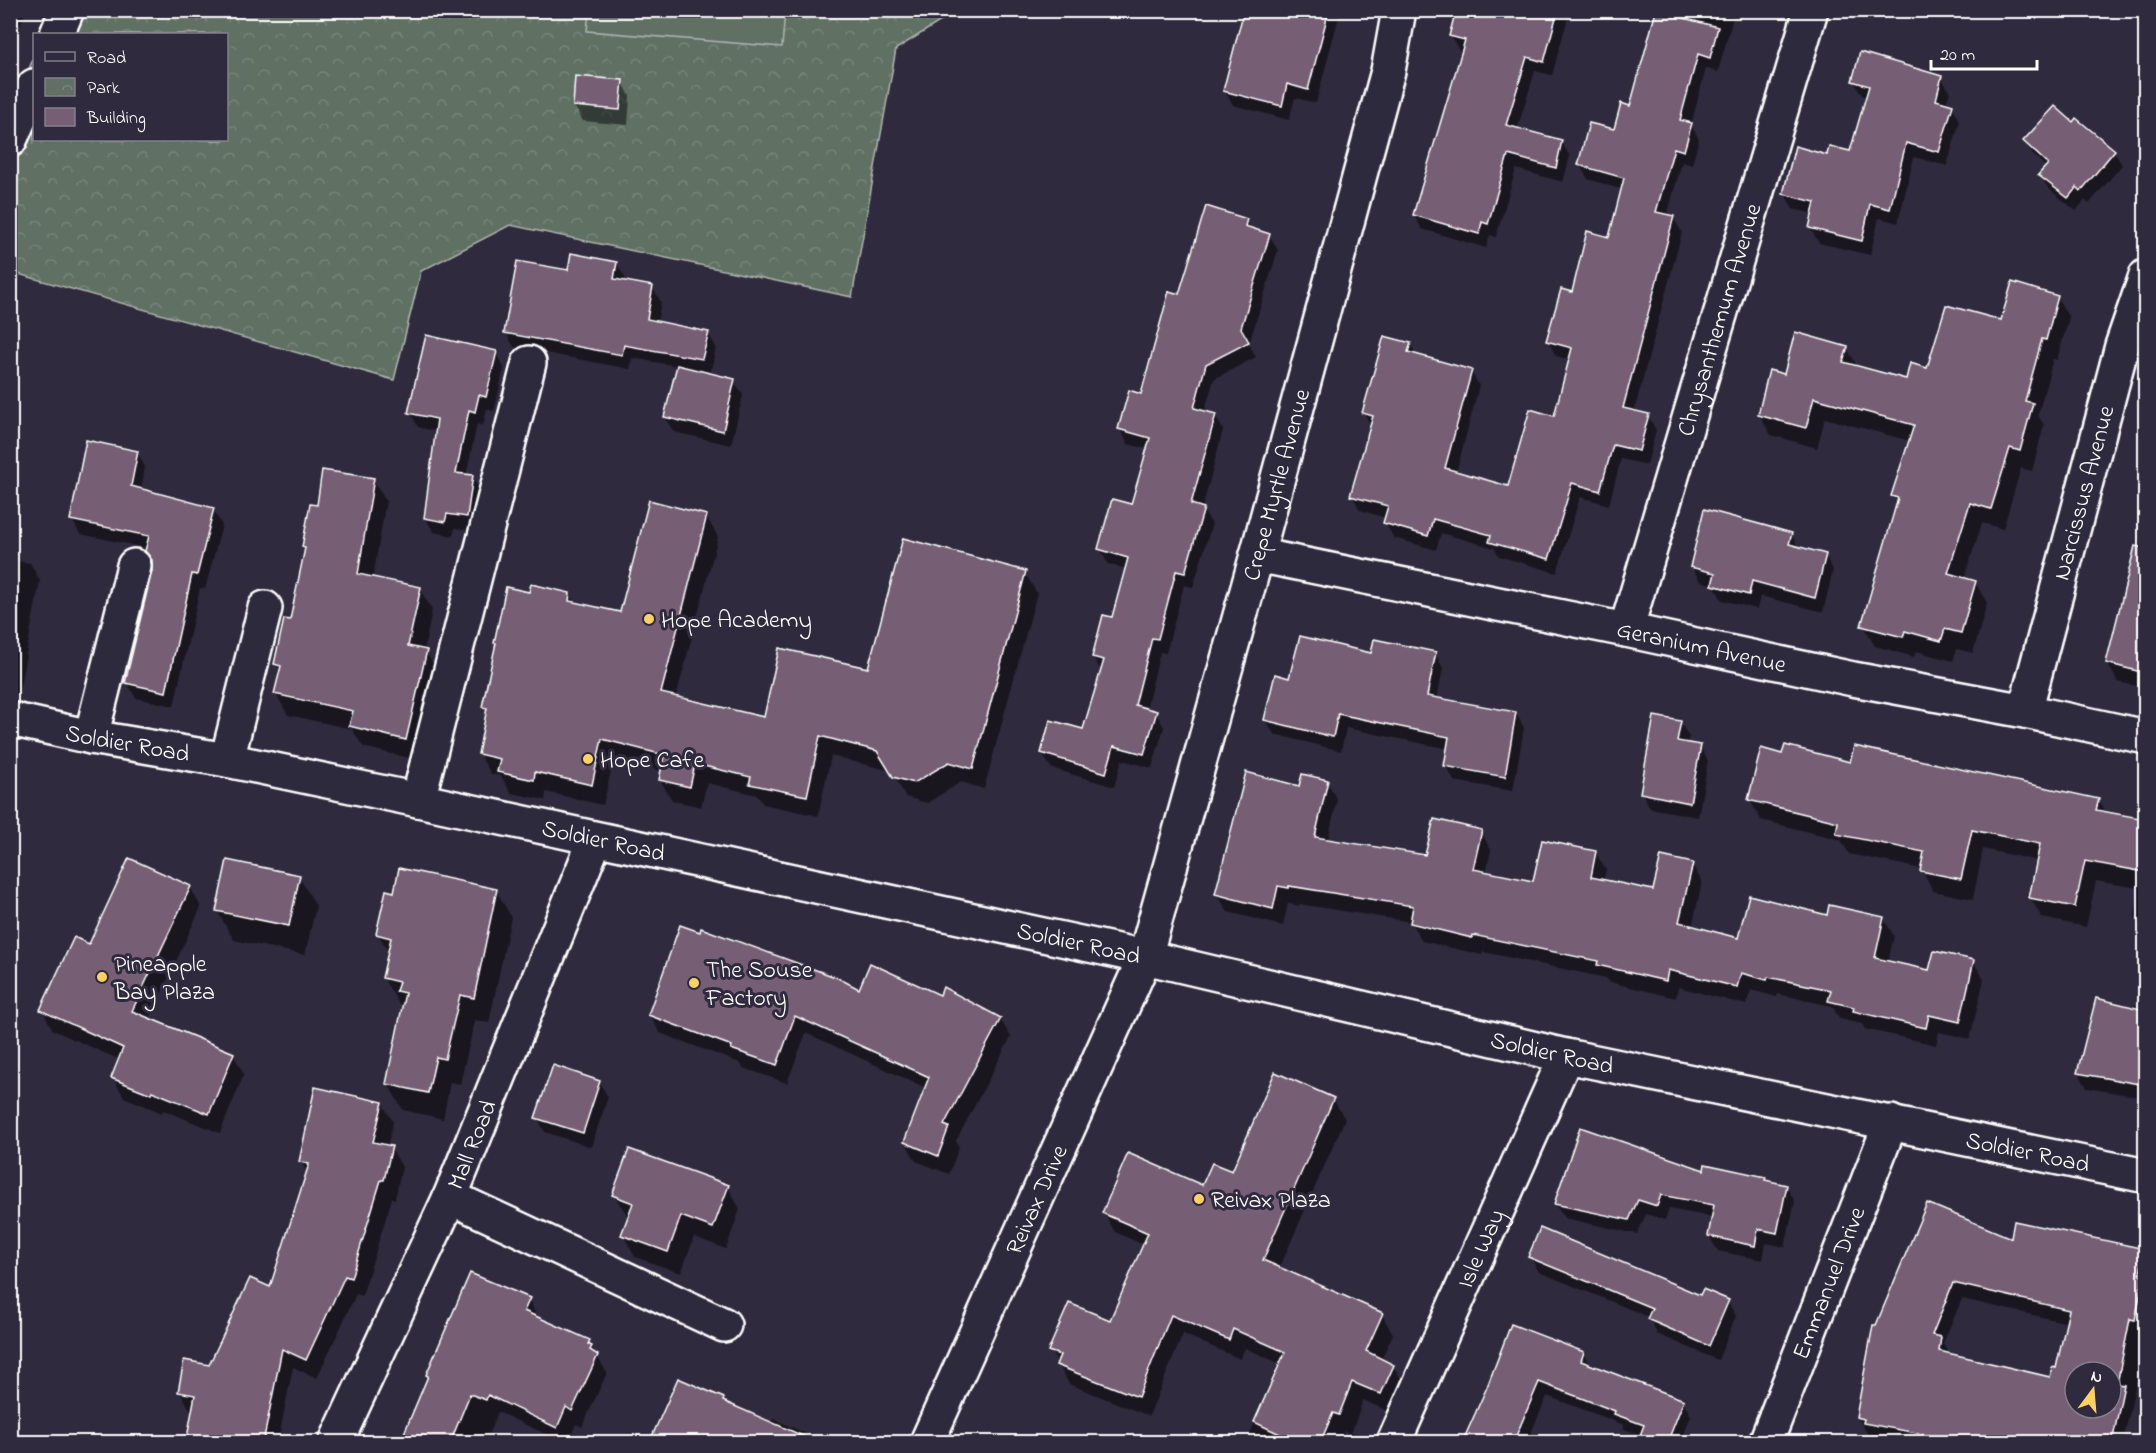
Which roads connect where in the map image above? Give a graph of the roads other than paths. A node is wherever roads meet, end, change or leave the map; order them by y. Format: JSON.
{"nodes":[{"id":1,"x":67,"y":10,"type":"edge"},
{"id":2,"x":1399,"y":10,"type":"edge"},
{"id":3,"x":1811,"y":10,"type":"edge"},
{"id":4,"x":57,"y":33,"type":"edge"},
{"id":5,"x":33,"y":88,"type":"edge"},
{"id":6,"x":10,"y":141,"type":"edge"},
{"id":7,"x":2145,"y":276,"type":"edge"},
{"id":8,"x":529,"y":363,"type":"dead end"},
{"id":9,"x":1257,"y":555,"type":"junction"},
{"id":10,"x":134,"y":566,"type":"dead end"},
{"id":11,"x":265,"y":608,"type":"dead end"},
{"id":12,"x":1626,"y":630,"type":"junction"},
{"id":13,"x":2025,"y":711,"type":"junction"},
{"id":14,"x":10,"y":719,"type":"edge"},
{"id":15,"x":92,"y":737,"type":"junction"},
{"id":16,"x":2145,"y":737,"type":"edge"},
{"id":17,"x":227,"y":760,"type":"junction"},
{"id":18,"x":418,"y":800,"type":"junction"},
{"id":19,"x":595,"y":840,"type":"junction"},
{"id":20,"x":1145,"y":957,"type":"junction"},
{"id":21,"x":1566,"y":1056,"type":"junction"},
{"id":22,"x":1891,"y":1122,"type":"junction"},
{"id":23,"x":2145,"y":1176,"type":"edge"},
{"id":24,"x":450,"y":1197,"type":"junction"},
{"id":25,"x":724,"y":1325,"type":"dead end"},
{"id":26,"x":336,"y":1443,"type":"edge"},
{"id":27,"x":927,"y":1443,"type":"edge"},
{"id":28,"x":1394,"y":1443,"type":"edge"},
{"id":29,"x":1766,"y":1443,"type":"edge"}],
"edges":[{"from":1,"to":4,"type":"street"},
{"from":2,"to":9,"type":"street","name":"Crepe Myrtle Avenue"},
{"from":3,"to":12,"type":"street","name":"Chrysanthemum Avenue"},
{"from":5,"to":6,"type":"street"},
{"from":7,"to":13,"type":"street","name":"Narcissus Avenue"},
{"from":8,"to":18,"type":"street"},
{"from":9,"to":12,"type":"street","name":"Geranium Avenue"},
{"from":9,"to":20,"type":"street","name":"Crepe Myrtle Avenue"},
{"from":10,"to":15,"type":"street"},
{"from":11,"to":17,"type":"street"},
{"from":12,"to":13,"type":"street","name":"Geranium Avenue"},
{"from":13,"to":16,"type":"street","name":"Geranium Avenue"},
{"from":14,"to":15,"type":"street","name":"Soldier Road"},
{"from":15,"to":17,"type":"street","name":"Soldier Road"},
{"from":17,"to":18,"type":"street","name":"Soldier Road"},
{"from":18,"to":19,"type":"street","name":"Soldier Road"},
{"from":19,"to":20,"type":"street","name":"Soldier Road"},
{"from":19,"to":24,"type":"street","name":"Mall Road"},
{"from":20,"to":21,"type":"street","name":"Soldier Road"},
{"from":20,"to":27,"type":"street","name":"Reivax Drive"},
{"from":21,"to":22,"type":"street","name":"Soldier Road"},
{"from":21,"to":28,"type":"street","name":"Isle Way"},
{"from":22,"to":23,"type":"street","name":"Soldier Road"},
{"from":22,"to":29,"type":"street","name":"Emmanuel Drive"},
{"from":24,"to":25,"type":"street"},
{"from":24,"to":26,"type":"street","name":"Mall Road"}]}
